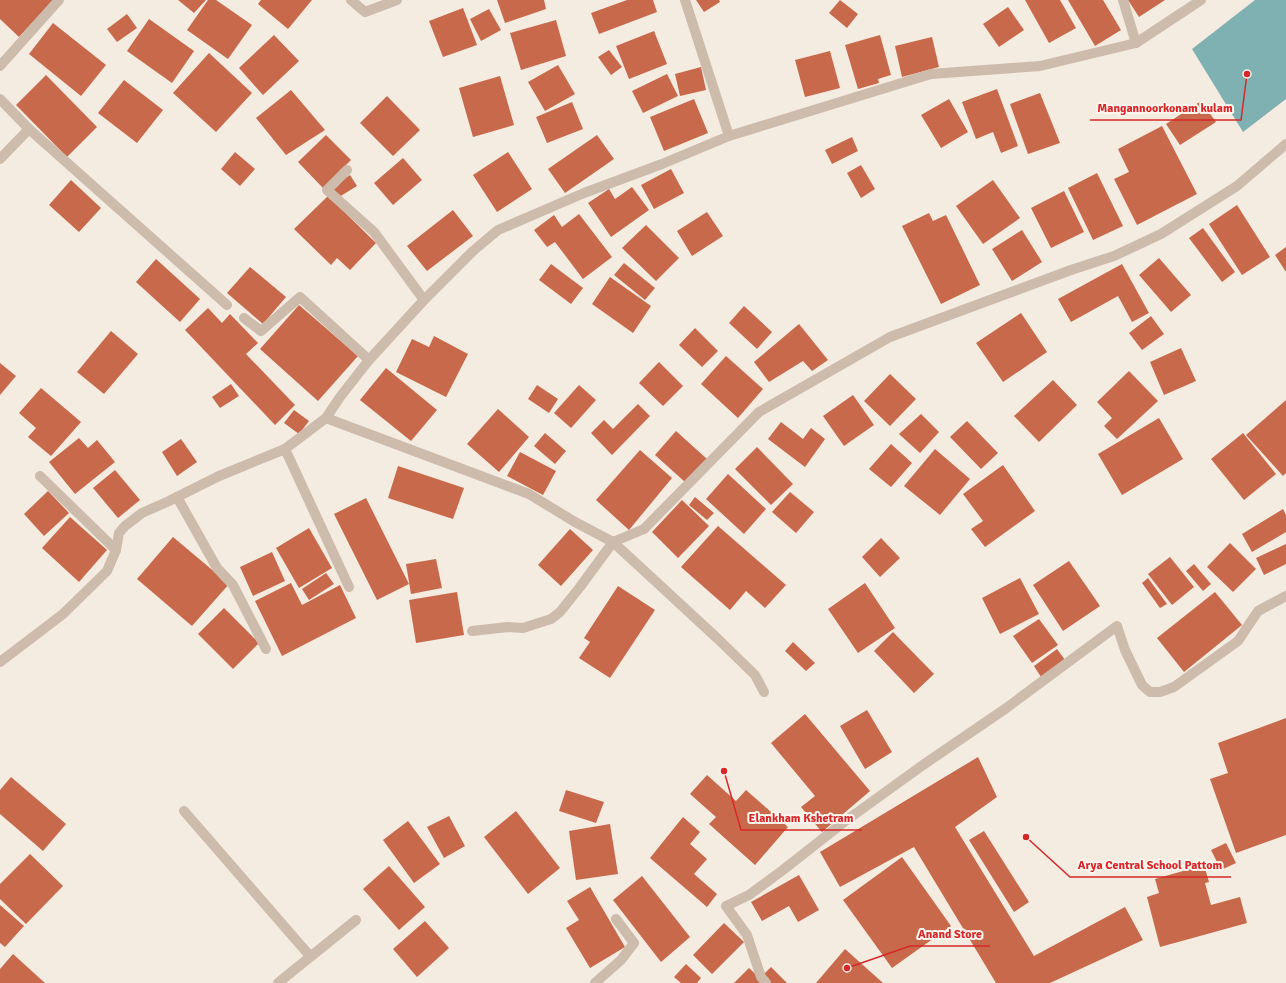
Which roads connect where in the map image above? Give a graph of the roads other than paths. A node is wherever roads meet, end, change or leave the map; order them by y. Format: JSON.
{"nodes":[{"id":1,"x":59,"y":0,"type":"edge"},
{"id":2,"x":351,"y":0,"type":"edge"},
{"id":3,"x":397,"y":0,"type":"edge"},
{"id":4,"x":685,"y":0,"type":"edge"},
{"id":5,"x":1123,"y":0,"type":"edge"},
{"id":6,"x":1195,"y":2,"type":"edge"},
{"id":7,"x":1136,"y":43,"type":"junction"},
{"id":8,"x":0,"y":66,"type":"edge"},
{"id":9,"x":0,"y":99,"type":"edge"},
{"id":10,"x":29,"y":129,"type":"junction"},
{"id":11,"x":729,"y":136,"type":"junction"},
{"id":12,"x":1286,"y":144,"type":"edge"},
{"id":13,"x":0,"y":159,"type":"edge"},
{"id":14,"x":347,"y":170,"type":"dead end"},
{"id":15,"x":424,"y":300,"type":"junction"},
{"id":16,"x":227,"y":305,"type":"dead end"},
{"id":17,"x":244,"y":318,"type":"dead end"},
{"id":18,"x":369,"y":360,"type":"junction"},
{"id":19,"x":326,"y":418,"type":"junction"},
{"id":20,"x":285,"y":449,"type":"junction"},
{"id":21,"x":40,"y":476,"type":"dead end"},
{"id":22,"x":177,"y":497,"type":"junction"},
{"id":23,"x":613,"y":542,"type":"junction"},
{"id":24,"x":116,"y":550,"type":"junction"},
{"id":25,"x":349,"y":587,"type":"dead end"},
{"id":26,"x":1286,"y":596,"type":"edge"},
{"id":27,"x":472,"y":631,"type":"dead end"},
{"id":28,"x":266,"y":650,"type":"dead end"},
{"id":29,"x":0,"y":662,"type":"edge"},
{"id":30,"x":764,"y":692,"type":"dead end"},
{"id":31,"x":184,"y":810,"type":"dead end"},
{"id":32,"x":356,"y":920,"type":"dead end"},
{"id":33,"x":616,"y":920,"type":"dead end"},
{"id":34,"x":310,"y":956,"type":"junction"},
{"id":35,"x":278,"y":983,"type":"edge"},
{"id":36,"x":595,"y":983,"type":"edge"},
{"id":37,"x":766,"y":983,"type":"edge"}],
"edges":[{"from":1,"to":8,"type":"street"},
{"from":2,"to":3,"type":"street"},
{"from":4,"to":11,"type":"street"},
{"from":5,"to":7,"type":"street"},
{"from":6,"to":7,"type":"street"},
{"from":7,"to":11,"type":"street"},
{"from":9,"to":10,"type":"street"},
{"from":10,"to":13,"type":"street"},
{"from":10,"to":16,"type":"street"},
{"from":11,"to":15,"type":"street"},
{"from":12,"to":23,"type":"street"},
{"from":14,"to":15,"type":"street"},
{"from":15,"to":18,"type":"street"},
{"from":17,"to":18,"type":"street"},
{"from":18,"to":19,"type":"street"},
{"from":19,"to":20,"type":"street"},
{"from":19,"to":23,"type":"street"},
{"from":20,"to":22,"type":"street"},
{"from":20,"to":25,"type":"street"},
{"from":21,"to":24,"type":"street"},
{"from":22,"to":24,"type":"street"},
{"from":22,"to":28,"type":"street"},
{"from":23,"to":27,"type":"street"},
{"from":23,"to":30,"type":"street"},
{"from":24,"to":29,"type":"street"},
{"from":26,"to":37,"type":"street"},
{"from":31,"to":34,"type":"street"},
{"from":32,"to":34,"type":"street"},
{"from":33,"to":36,"type":"street"},
{"from":34,"to":35,"type":"street"}]}
